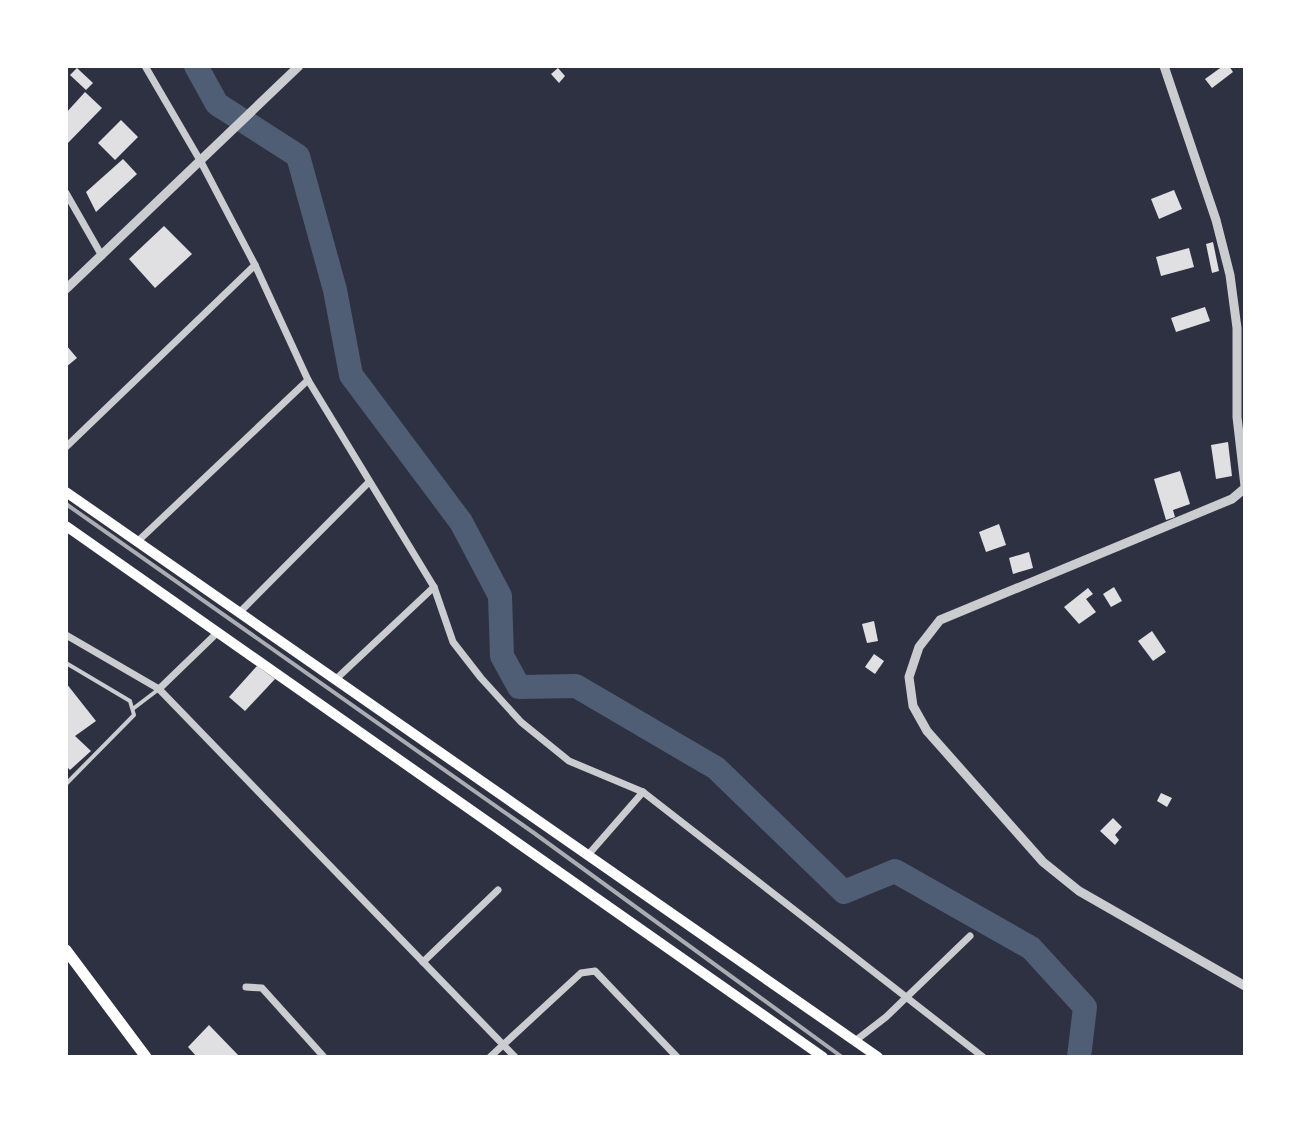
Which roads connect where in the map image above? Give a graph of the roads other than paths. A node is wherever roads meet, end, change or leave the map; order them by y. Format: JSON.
{"nodes":[{"id":1,"x":145,"y":66,"type":"edge"},
{"id":2,"x":299,"y":66,"type":"edge"},
{"id":3,"x":1164,"y":66,"type":"edge"},
{"id":4,"x":201,"y":162,"type":"junction"},
{"id":5,"x":66,"y":193,"type":"edge"},
{"id":6,"x":102,"y":256,"type":"junction"},
{"id":7,"x":255,"y":265,"type":"junction"},
{"id":8,"x":66,"y":289,"type":"edge"},
{"id":9,"x":308,"y":380,"type":"junction"},
{"id":10,"x":66,"y":447,"type":"edge"},
{"id":11,"x":368,"y":483,"type":"junction"},
{"id":12,"x":1245,"y":487,"type":"edge"},
{"id":13,"x":66,"y":492,"type":"edge"},
{"id":14,"x":66,"y":526,"type":"edge"},
{"id":15,"x":137,"y":542,"type":"junction"},
{"id":16,"x":434,"y":587,"type":"junction"},
{"id":17,"x":239,"y":613,"type":"junction"},
{"id":18,"x":218,"y":632,"type":"junction"},
{"id":19,"x":66,"y":635,"type":"edge"},
{"id":20,"x":66,"y":663,"type":"edge"},
{"id":21,"x":335,"y":680,"type":"junction"},
{"id":22,"x":159,"y":689,"type":"junction"},
{"id":23,"x":134,"y":708,"type":"junction"},
{"id":24,"x":66,"y":784,"type":"edge"},
{"id":25,"x":643,"y":792,"type":"junction"},
{"id":26,"x":588,"y":855,"type":"junction"},
{"id":27,"x":498,"y":890,"type":"dead end"},
{"id":28,"x":970,"y":936,"type":"dead end"},
{"id":29,"x":66,"y":950,"type":"edge"},
{"id":30,"x":423,"y":962,"type":"junction"},
{"id":31,"x":1245,"y":986,"type":"edge"},
{"id":32,"x":246,"y":987,"type":"dead end"},
{"id":33,"x":907,"y":996,"type":"junction"},
{"id":34,"x":855,"y":1041,"type":"junction"},
{"id":35,"x":503,"y":1044,"type":"junction"},
{"id":36,"x":146,"y":1057,"type":"edge"},
{"id":37,"x":324,"y":1057,"type":"edge"},
{"id":38,"x":490,"y":1057,"type":"edge"},
{"id":39,"x":515,"y":1057,"type":"edge"},
{"id":40,"x":677,"y":1057,"type":"edge"},
{"id":41,"x":823,"y":1057,"type":"edge"},
{"id":42,"x":878,"y":1057,"type":"edge"},
{"id":43,"x":983,"y":1057,"type":"edge"}],
"edges":[{"from":1,"to":4,"type":"street"},
{"from":2,"to":4,"type":"street"},
{"from":3,"to":12,"type":"street"},
{"from":4,"to":6,"type":"street"},
{"from":4,"to":7,"type":"street"},
{"from":5,"to":6,"type":"street"},
{"from":6,"to":8,"type":"street"},
{"from":7,"to":9,"type":"street"},
{"from":7,"to":10,"type":"street"},
{"from":9,"to":11,"type":"street"},
{"from":9,"to":15,"type":"street"},
{"from":11,"to":16,"type":"street"},
{"from":11,"to":17,"type":"street"},
{"from":12,"to":31,"type":"street"},
{"from":13,"to":15,"type":"main road"},
{"from":14,"to":18,"type":"main road"},
{"from":15,"to":17,"type":"main road"},
{"from":16,"to":21,"type":"street"},
{"from":16,"to":25,"type":"street"},
{"from":17,"to":21,"type":"main road"},
{"from":18,"to":22,"type":"street"},
{"from":18,"to":41,"type":"main road"},
{"from":19,"to":22,"type":"street"},
{"from":20,"to":23,"type":"lane"},
{"from":21,"to":26,"type":"main road"},
{"from":22,"to":23,"type":"lane"},
{"from":22,"to":30,"type":"street"},
{"from":23,"to":24,"type":"lane"},
{"from":25,"to":26,"type":"street"},
{"from":25,"to":33,"type":"street"},
{"from":26,"to":34,"type":"main road"},
{"from":27,"to":30,"type":"street"},
{"from":28,"to":33,"type":"street"},
{"from":29,"to":36,"type":"main road"},
{"from":30,"to":35,"type":"street"},
{"from":32,"to":37,"type":"street"},
{"from":33,"to":34,"type":"street"},
{"from":33,"to":43,"type":"street"},
{"from":34,"to":42,"type":"main road"},
{"from":35,"to":38,"type":"street"},
{"from":35,"to":39,"type":"street"},
{"from":35,"to":40,"type":"street"}]}
